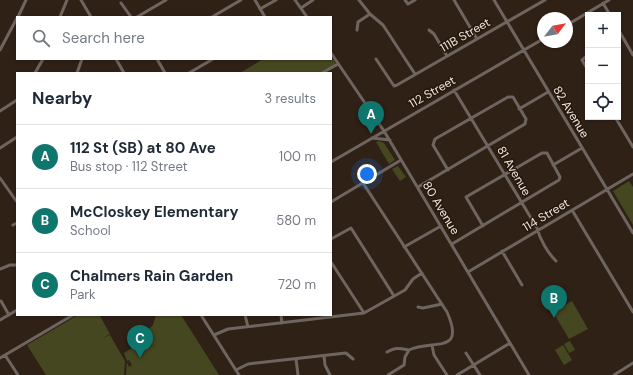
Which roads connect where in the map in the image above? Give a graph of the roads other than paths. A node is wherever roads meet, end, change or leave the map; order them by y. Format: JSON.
{"nodes":[{"id":1,"x":26,"y":0,"type":"edge"},
{"id":2,"x":67,"y":0,"type":"edge"},
{"id":3,"x":82,"y":0,"type":"edge"},
{"id":4,"x":166,"y":0,"type":"edge"},
{"id":5,"x":241,"y":0,"type":"edge"},
{"id":6,"x":255,"y":0,"type":"edge"},
{"id":7,"x":276,"y":0,"type":"edge"},
{"id":8,"x":295,"y":0,"type":"edge"},
{"id":9,"x":313,"y":0,"type":"edge"},
{"id":10,"x":360,"y":0,"type":"edge"},
{"id":11,"x":405,"y":0,"type":"edge"},
{"id":12,"x":415,"y":0,"type":"edge"},
{"id":13,"x":454,"y":0,"type":"edge"},
{"id":14,"x":494,"y":0,"type":"edge"},
{"id":15,"x":534,"y":0,"type":"edge"},
{"id":16,"x":545,"y":0,"type":"edge"},
{"id":17,"x":609,"y":0,"type":"edge"},
{"id":18,"x":121,"y":3,"type":"dead end"},
{"id":19,"x":603,"y":3,"type":"junction"},
{"id":20,"x":537,"y":5,"type":"junction"},
{"id":21,"x":300,"y":8,"type":"junction"},
{"id":22,"x":260,"y":9,"type":"junction"},
{"id":23,"x":608,"y":12,"type":"edge"},
{"id":24,"x":370,"y":14,"type":"junction"},
{"id":25,"x":18,"y":16,"type":"edge"},
{"id":26,"x":60,"y":16,"type":"edge"},
{"id":27,"x":90,"y":16,"type":"edge"},
{"id":28,"x":131,"y":16,"type":"edge"},
{"id":29,"x":139,"y":16,"type":"edge"},
{"id":30,"x":214,"y":16,"type":"edge"},
{"id":31,"x":264,"y":16,"type":"edge"},
{"id":32,"x":306,"y":16,"type":"edge"},
{"id":33,"x":16,"y":20,"type":"edge"},
{"id":34,"x":507,"y":21,"type":"junction"},
{"id":35,"x":573,"y":21,"type":"edge"},
{"id":36,"x":357,"y":30,"type":"dead end"},
{"id":37,"x":429,"y":30,"type":"dead end"},
{"id":38,"x":621,"y":38,"type":"edge"},
{"id":39,"x":477,"y":39,"type":"junction"},
{"id":40,"x":537,"y":42,"type":"edge"},
{"id":41,"x":0,"y":50,"type":"edge"},
{"id":42,"x":523,"y":50,"type":"junction"},
{"id":43,"x":332,"y":55,"type":"edge"},
{"id":44,"x":447,"y":56,"type":"junction"},
{"id":45,"x":633,"y":56,"type":"edge"},
{"id":46,"x":376,"y":59,"type":"dead end"},
{"id":47,"x":42,"y":60,"type":"edge"},
{"id":48,"x":82,"y":60,"type":"edge"},
{"id":49,"x":117,"y":60,"type":"edge"},
{"id":50,"x":158,"y":60,"type":"edge"},
{"id":51,"x":211,"y":60,"type":"edge"},
{"id":52,"x":338,"y":64,"type":"junction"},
{"id":53,"x":36,"y":72,"type":"edge"},
{"id":54,"x":77,"y":72,"type":"edge"},
{"id":55,"x":123,"y":72,"type":"edge"},
{"id":56,"x":164,"y":72,"type":"edge"},
{"id":57,"x":191,"y":72,"type":"edge"},
{"id":58,"x":324,"y":72,"type":"edge"},
{"id":59,"x":415,"y":74,"type":"junction"},
{"id":60,"x":454,"y":90,"type":"junction"},
{"id":61,"x":548,"y":92,"type":"junction"},
{"id":62,"x":16,"y":101,"type":"edge"},
{"id":63,"x":519,"y":109,"type":"junction"},
{"id":64,"x":0,"y":111,"type":"edge"},
{"id":65,"x":471,"y":118,"type":"junction"},
{"id":66,"x":617,"y":120,"type":"edge"},
{"id":67,"x":384,"y":131,"type":"junction"},
{"id":68,"x":16,"y":138,"type":"edge"},
{"id":69,"x":372,"y":138,"type":"junction"},
{"id":70,"x":390,"y":140,"type":"junction"},
{"id":71,"x":488,"y":146,"type":"junction"},
{"id":72,"x":633,"y":147,"type":"edge"},
{"id":73,"x":0,"y":148,"type":"edge"},
{"id":74,"x":582,"y":148,"type":"junction"},
{"id":75,"x":401,"y":160,"type":"junction"},
{"id":76,"x":332,"y":161,"type":"edge"},
{"id":77,"x":553,"y":165,"type":"junction"},
{"id":78,"x":448,"y":170,"type":"junction"},
{"id":79,"x":505,"y":174,"type":"junction"},
{"id":80,"x":633,"y":174,"type":"edge"},
{"id":81,"x":0,"y":178,"type":"edge"},
{"id":82,"x":363,"y":183,"type":"junction"},
{"id":83,"x":418,"y":187,"type":"junction"},
{"id":84,"x":607,"y":189,"type":"junction"},
{"id":85,"x":16,"y":201,"type":"edge"},
{"id":86,"x":332,"y":201,"type":"edge"},
{"id":87,"x":522,"y":202,"type":"junction"},
{"id":88,"x":572,"y":210,"type":"junction"},
{"id":89,"x":16,"y":224,"type":"edge"},
{"id":90,"x":13,"y":225,"type":"dead end"},
{"id":91,"x":441,"y":226,"type":"junction"},
{"id":92,"x":483,"y":226,"type":"junction"},
{"id":93,"x":538,"y":231,"type":"junction"},
{"id":94,"x":633,"y":233,"type":"edge"},
{"id":95,"x":332,"y":238,"type":"edge"},
{"id":96,"x":452,"y":244,"type":"junction"},
{"id":97,"x":404,"y":247,"type":"junction"},
{"id":98,"x":502,"y":251,"type":"junction"},
{"id":99,"x":556,"y":261,"type":"dead end"},
{"id":100,"x":332,"y":264,"type":"edge"},
{"id":101,"x":16,"y":265,"type":"edge"},
{"id":102,"x":0,"y":269,"type":"edge"},
{"id":103,"x":468,"y":272,"type":"junction"},
{"id":104,"x":422,"y":273,"type":"junction"},
{"id":105,"x":522,"y":285,"type":"dead end"},
{"id":106,"x":394,"y":296,"type":"junction"},
{"id":107,"x":1,"y":301,"type":"edge"},
{"id":108,"x":442,"y":304,"type":"junction"},
{"id":109,"x":418,"y":307,"type":"dead end"},
{"id":110,"x":16,"y":310,"type":"edge"},
{"id":111,"x":633,"y":312,"type":"edge"},
{"id":112,"x":364,"y":313,"type":"junction"},
{"id":113,"x":9,"y":314,"type":"junction"},
{"id":114,"x":71,"y":316,"type":"edge"},
{"id":115,"x":203,"y":316,"type":"edge"},
{"id":116,"x":245,"y":316,"type":"edge"},
{"id":117,"x":281,"y":316,"type":"edge"},
{"id":118,"x":330,"y":316,"type":"edge"},
{"id":119,"x":332,"y":316,"type":"edge"},
{"id":120,"x":318,"y":317,"type":"edge"},
{"id":121,"x":0,"y":320,"type":"edge"},
{"id":122,"x":282,"y":323,"type":"junction"},
{"id":123,"x":248,"y":327,"type":"junction"},
{"id":124,"x":214,"y":335,"type":"junction"},
{"id":125,"x":510,"y":344,"type":"junction"},
{"id":126,"x":432,"y":345,"type":"junction"},
{"id":127,"x":409,"y":350,"type":"junction"},
{"id":128,"x":387,"y":352,"type":"dead end"},
{"id":129,"x":466,"y":353,"type":"dead end"},
{"id":130,"x":5,"y":355,"type":"junction"},
{"id":131,"x":324,"y":356,"type":"junction"},
{"id":132,"x":0,"y":358,"type":"edge"},
{"id":133,"x":296,"y":359,"type":"junction"},
{"id":134,"x":353,"y":359,"type":"dead end"},
{"id":135,"x":633,"y":363,"type":"edge"},
{"id":136,"x":474,"y":365,"type":"junction"},
{"id":137,"x":236,"y":370,"type":"junction"},
{"id":138,"x":18,"y":375,"type":"edge"},
{"id":139,"x":239,"y":375,"type":"edge"},
{"id":140,"x":298,"y":375,"type":"edge"},
{"id":141,"x":330,"y":375,"type":"edge"},
{"id":142,"x":388,"y":375,"type":"edge"},
{"id":143,"x":447,"y":375,"type":"edge"},
{"id":144,"x":457,"y":375,"type":"edge"},
{"id":145,"x":480,"y":375,"type":"edge"},
{"id":146,"x":529,"y":375,"type":"edge"},
{"id":147,"x":614,"y":375,"type":"edge"}],
"edges":[{"from":1,"to":25,"type":"street"},
{"from":2,"to":26,"type":"street"},
{"from":3,"to":27,"type":"street"},
{"from":4,"to":29,"type":"street"},
{"from":5,"to":30,"type":"street"},
{"from":6,"to":22,"type":"street"},
{"from":7,"to":22,"type":"street"},
{"from":8,"to":21,"type":"street"},
{"from":9,"to":21,"type":"street"},
{"from":10,"to":24,"type":"street"},
{"from":11,"to":12,"type":"street"},
{"from":13,"to":39,"type":"street"},
{"from":14,"to":34,"type":"street","name":"82 Avenue"},
{"from":15,"to":20,"type":"street"},
{"from":16,"to":20,"type":"street","name":"111B Street"},
{"from":17,"to":19,"type":"street"},
{"from":18,"to":28,"type":"street"},
{"from":19,"to":23,"type":"street"},
{"from":19,"to":35,"type":"street"},
{"from":20,"to":34,"type":"street","name":"111B Street"},
{"from":21,"to":32,"type":"street"},
{"from":22,"to":31,"type":"street"},
{"from":24,"to":36,"type":"street"},
{"from":24,"to":59,"type":"street"},
{"from":33,"to":41,"type":"street"},
{"from":34,"to":39,"type":"street","name":"111B Street"},
{"from":34,"to":42,"type":"street","name":"82 Avenue"},
{"from":37,"to":44,"type":"street"},
{"from":38,"to":45,"type":"street"},
{"from":39,"to":44,"type":"street","name":"111B Street"},
{"from":40,"to":42,"type":"street","name":"112 Street"},
{"from":42,"to":60,"type":"street","name":"112 Street"},
{"from":42,"to":61,"type":"street","name":"82 Avenue"},
{"from":43,"to":52,"type":"street","name":"80 Avenue"},
{"from":44,"to":59,"type":"street","name":"111B Street"},
{"from":46,"to":59,"type":"street","name":"111B Street"},
{"from":47,"to":53,"type":"street"},
{"from":48,"to":54,"type":"street"},
{"from":49,"to":55,"type":"street"},
{"from":50,"to":56,"type":"street"},
{"from":51,"to":57,"type":"street"},
{"from":52,"to":58,"type":"street"},
{"from":52,"to":67,"type":"street","name":"80 Avenue"},
{"from":60,"to":65,"type":"street","name":"81 Avenue"},
{"from":60,"to":67,"type":"street","name":"112 Street"},
{"from":61,"to":63,"type":"street"},
{"from":61,"to":74,"type":"street","name":"82 Avenue"},
{"from":62,"to":64,"type":"street"},
{"from":63,"to":65,"type":"street"},
{"from":63,"to":71,"type":"street"},
{"from":65,"to":71,"type":"street","name":"81 Avenue"},
{"from":65,"to":78,"type":"street"},
{"from":66,"to":72,"type":"street"},
{"from":67,"to":69,"type":"street","name":"112 Street"},
{"from":67,"to":70,"type":"street","name":"80 Avenue"},
{"from":68,"to":73,"type":"street"},
{"from":69,"to":70,"type":"street"},
{"from":69,"to":76,"type":"street","name":"112 Street"},
{"from":70,"to":75,"type":"street","name":"80 Avenue"},
{"from":71,"to":78,"type":"street"},
{"from":71,"to":79,"type":"street","name":"81 Avenue"},
{"from":74,"to":77,"type":"street"},
{"from":74,"to":84,"type":"street","name":"82 Avenue"},
{"from":75,"to":82,"type":"street"},
{"from":75,"to":83,"type":"street","name":"80 Avenue"},
{"from":77,"to":79,"type":"street"},
{"from":77,"to":87,"type":"street"},
{"from":78,"to":83,"type":"street"},
{"from":79,"to":87,"type":"street","name":"81 Avenue"},
{"from":79,"to":92,"type":"street"},
{"from":80,"to":84,"type":"street","name":"114 Street"},
{"from":81,"to":85,"type":"street"},
{"from":82,"to":86,"type":"street"},
{"from":82,"to":97,"type":"street"},
{"from":83,"to":91,"type":"street","name":"80 Avenue"},
{"from":84,"to":88,"type":"street","name":"114 Street"},
{"from":84,"to":94,"type":"street","name":"82 Avenue"},
{"from":87,"to":92,"type":"street"},
{"from":87,"to":93,"type":"street","name":"81 Avenue"},
{"from":88,"to":93,"type":"street","name":"114 Street"},
{"from":88,"to":111,"type":"street"},
{"from":89,"to":90,"type":"street"},
{"from":91,"to":96,"type":"street","name":"80 Avenue"},
{"from":91,"to":97,"type":"street"},
{"from":92,"to":96,"type":"street"},
{"from":93,"to":98,"type":"street","name":"114 Street"},
{"from":93,"to":99,"type":"street","name":"81 Avenue"},
{"from":95,"to":106,"type":"street"},
{"from":96,"to":103,"type":"street","name":"80 Avenue"},
{"from":97,"to":104,"type":"street"},
{"from":98,"to":103,"type":"street","name":"114 Street"},
{"from":98,"to":105,"type":"street"},
{"from":100,"to":112,"type":"street"},
{"from":101,"to":102,"type":"street"},
{"from":103,"to":125,"type":"street","name":"80 Avenue"},
{"from":104,"to":106,"type":"street"},
{"from":104,"to":108,"type":"street"},
{"from":106,"to":112,"type":"street"},
{"from":107,"to":113,"type":"street"},
{"from":108,"to":109,"type":"street"},
{"from":108,"to":126,"type":"street"},
{"from":110,"to":113,"type":"street"},
{"from":112,"to":119,"type":"street"},
{"from":113,"to":121,"type":"street"},
{"from":114,"to":130,"type":"street"},
{"from":115,"to":124,"type":"street"},
{"from":116,"to":123,"type":"street"},
{"from":117,"to":122,"type":"street"},
{"from":118,"to":120,"type":"street"},
{"from":120,"to":122,"type":"street"},
{"from":122,"to":123,"type":"street"},
{"from":123,"to":124,"type":"street"},
{"from":124,"to":137,"type":"street"},
{"from":125,"to":136,"type":"street"},
{"from":125,"to":146,"type":"street","name":"80 Avenue"},
{"from":126,"to":127,"type":"street"},
{"from":126,"to":143,"type":"street"},
{"from":127,"to":128,"type":"street"},
{"from":127,"to":142,"type":"street"},
{"from":129,"to":136,"type":"street"},
{"from":130,"to":132,"type":"street"},
{"from":130,"to":138,"type":"street"},
{"from":131,"to":133,"type":"street"},
{"from":131,"to":134,"type":"street"},
{"from":131,"to":141,"type":"street"},
{"from":133,"to":137,"type":"street"},
{"from":133,"to":140,"type":"street"},
{"from":135,"to":147,"type":"street"},
{"from":136,"to":144,"type":"street"},
{"from":136,"to":145,"type":"street"},
{"from":137,"to":139,"type":"street"}]}
